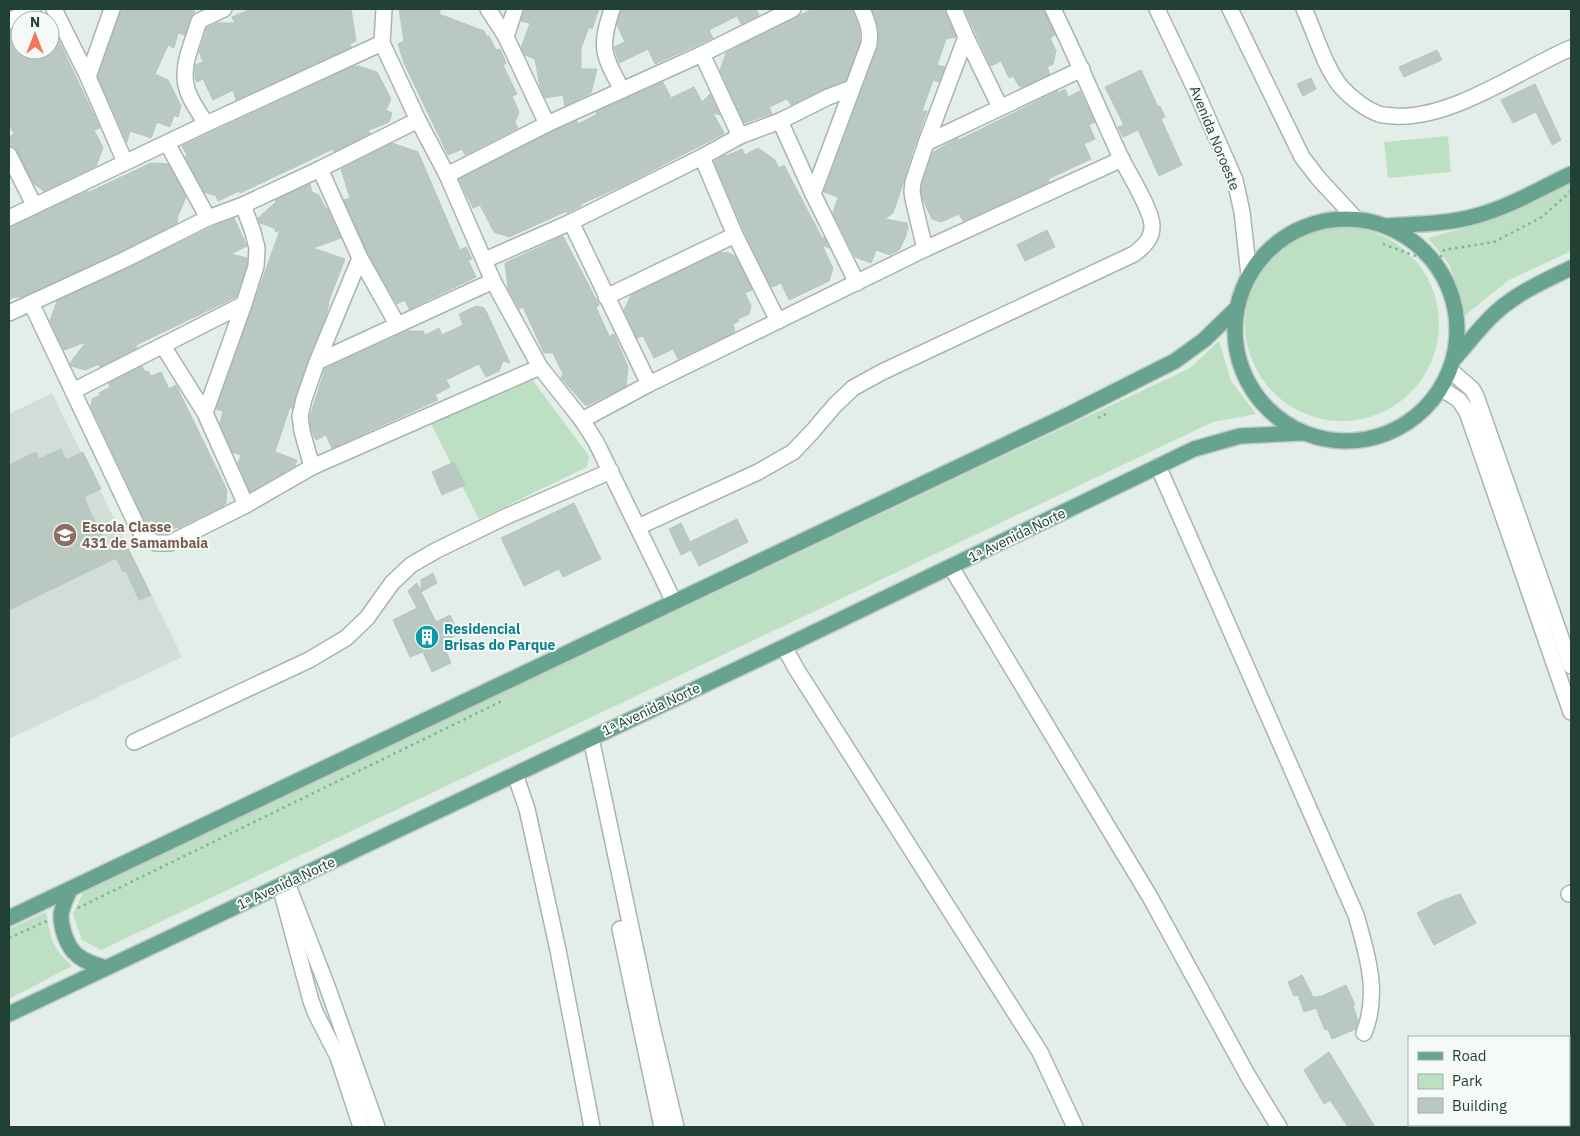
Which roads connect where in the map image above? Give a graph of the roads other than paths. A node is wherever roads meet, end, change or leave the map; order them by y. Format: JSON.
{"nodes":[{"id":1,"x":33,"y":9,"type":"edge"},
{"id":2,"x":54,"y":9,"type":"edge"},
{"id":3,"x":112,"y":9,"type":"edge"},
{"id":4,"x":224,"y":9,"type":"edge"},
{"id":5,"x":384,"y":9,"type":"edge"},
{"id":6,"x":488,"y":9,"type":"edge"},
{"id":7,"x":515,"y":9,"type":"edge"},
{"id":8,"x":612,"y":9,"type":"edge"},
{"id":9,"x":862,"y":9,"type":"edge"},
{"id":10,"x":954,"y":9,"type":"edge"},
{"id":11,"x":1053,"y":9,"type":"edge"},
{"id":12,"x":1157,"y":9,"type":"edge"},
{"id":13,"x":1230,"y":9,"type":"edge"},
{"id":14,"x":1304,"y":9,"type":"edge"},
{"id":15,"x":784,"y":11,"type":"edge"},
{"id":16,"x":201,"y":15,"type":"edge"},
{"id":17,"x":9,"y":21,"type":"edge"},
{"id":18,"x":506,"y":37,"type":"junction"},
{"id":19,"x":966,"y":37,"type":"junction"},
{"id":20,"x":382,"y":43,"type":"junction"},
{"id":21,"x":1571,"y":48,"type":"edge"},
{"id":22,"x":702,"y":54,"type":"junction"},
{"id":23,"x":1082,"y":69,"type":"junction"},
{"id":24,"x":88,"y":77,"type":"junction"},
{"id":25,"x":852,"y":88,"type":"junction"},
{"id":26,"x":622,"y":90,"type":"junction"},
{"id":27,"x":1000,"y":107,"type":"junction"},
{"id":28,"x":418,"y":120,"type":"junction"},
{"id":29,"x":780,"y":120,"type":"junction"},
{"id":30,"x":206,"y":124,"type":"junction"},
{"id":31,"x":547,"y":124,"type":"junction"},
{"id":32,"x":740,"y":136,"type":"junction"},
{"id":33,"x":167,"y":143,"type":"junction"},
{"id":34,"x":926,"y":143,"type":"junction"},
{"id":35,"x":9,"y":155,"type":"edge"},
{"id":36,"x":702,"y":158,"type":"junction"},
{"id":37,"x":1122,"y":159,"type":"junction"},
{"id":38,"x":125,"y":162,"type":"junction"},
{"id":39,"x":320,"y":169,"type":"junction"},
{"id":40,"x":1571,"y":174,"type":"edge"},
{"id":41,"x":447,"y":175,"type":"junction"},
{"id":42,"x":813,"y":194,"type":"junction"},
{"id":43,"x":34,"y":205,"type":"junction"},
{"id":44,"x":243,"y":205,"type":"junction"},
{"id":45,"x":9,"y":218,"type":"edge"},
{"id":46,"x":208,"y":218,"type":"junction"},
{"id":47,"x":1356,"y":219,"type":"junction"},
{"id":48,"x":571,"y":222,"type":"junction"},
{"id":49,"x":1387,"y":226,"type":"junction"},
{"id":50,"x":735,"y":235,"type":"junction"},
{"id":51,"x":925,"y":249,"type":"junction"},
{"id":52,"x":360,"y":258,"type":"junction"},
{"id":53,"x":485,"y":260,"type":"junction"},
{"id":54,"x":1571,"y":268,"type":"edge"},
{"id":55,"x":1249,"y":275,"type":"junction"},
{"id":56,"x":493,"y":281,"type":"junction"},
{"id":57,"x":857,"y":284,"type":"junction"},
{"id":58,"x":606,"y":297,"type":"junction"},
{"id":59,"x":31,"y":303,"type":"junction"},
{"id":60,"x":244,"y":304,"type":"junction"},
{"id":61,"x":1236,"y":309,"type":"junction"},
{"id":62,"x":9,"y":313,"type":"edge"},
{"id":63,"x":778,"y":321,"type":"junction"},
{"id":64,"x":397,"y":324,"type":"junction"},
{"id":65,"x":163,"y":346,"type":"junction"},
{"id":66,"x":317,"y":362,"type":"junction"},
{"id":67,"x":1452,"y":365,"type":"junction"},
{"id":68,"x":540,"y":367,"type":"junction"},
{"id":69,"x":649,"y":384,"type":"junction"},
{"id":70,"x":1442,"y":389,"type":"junction"},
{"id":71,"x":73,"y":392,"type":"junction"},
{"id":72,"x":205,"y":413,"type":"junction"},
{"id":73,"x":582,"y":420,"type":"junction"},
{"id":74,"x":1302,"y":433,"type":"junction"},
{"id":75,"x":1158,"y":466,"type":"junction"},
{"id":76,"x":312,"y":467,"type":"junction"},
{"id":77,"x":611,"y":471,"type":"junction"},
{"id":78,"x":246,"y":505,"type":"junction"},
{"id":79,"x":638,"y":527,"type":"junction"},
{"id":80,"x":951,"y":567,"type":"junction"},
{"id":81,"x":674,"y":602,"type":"junction"},
{"id":82,"x":784,"y":647,"type":"junction"},
{"id":83,"x":1571,"y":666,"type":"edge"},
{"id":84,"x":1571,"y":712,"type":"edge"},
{"id":85,"x":588,"y":739,"type":"junction"},
{"id":86,"x":134,"y":742,"type":"dead end"},
{"id":87,"x":515,"y":774,"type":"junction"},
{"id":88,"x":283,"y":884,"type":"junction"},
{"id":89,"x":70,"y":889,"type":"junction"},
{"id":90,"x":9,"y":918,"type":"edge"},
{"id":91,"x":106,"y":968,"type":"junction"},
{"id":92,"x":9,"y":1014,"type":"edge"},
{"id":93,"x":1364,"y":1033,"type":"dead end"},
{"id":94,"x":361,"y":1127,"type":"edge"},
{"id":95,"x":377,"y":1127,"type":"edge"},
{"id":96,"x":592,"y":1127,"type":"edge"},
{"id":97,"x":662,"y":1127,"type":"edge"},
{"id":98,"x":676,"y":1127,"type":"edge"},
{"id":99,"x":1075,"y":1127,"type":"edge"},
{"id":100,"x":1279,"y":1127,"type":"edge"}],
"edges":[{"from":1,"to":17,"type":"street"},
{"from":2,"to":24,"type":"street"},
{"from":3,"to":24,"type":"street"},
{"from":4,"to":16,"type":"street"},
{"from":5,"to":20,"type":"street"},
{"from":6,"to":18,"type":"street"},
{"from":7,"to":18,"type":"street"},
{"from":8,"to":26,"type":"street"},
{"from":9,"to":25,"type":"street"},
{"from":10,"to":19,"type":"street"},
{"from":11,"to":23,"type":"street"},
{"from":12,"to":55,"type":"street","name":"Avenida Noroeste"},
{"from":13,"to":47,"type":"street"},
{"from":14,"to":21,"type":"street"},
{"from":15,"to":22,"type":"street"},
{"from":16,"to":30,"type":"street"},
{"from":18,"to":31,"type":"street"},
{"from":19,"to":27,"type":"street"},
{"from":19,"to":34,"type":"street"},
{"from":20,"to":28,"type":"street"},
{"from":20,"to":30,"type":"street"},
{"from":22,"to":26,"type":"street"},
{"from":22,"to":32,"type":"street"},
{"from":23,"to":27,"type":"street"},
{"from":23,"to":37,"type":"street"},
{"from":24,"to":38,"type":"street"},
{"from":25,"to":29,"type":"street"},
{"from":25,"to":42,"type":"street"},
{"from":26,"to":31,"type":"street"},
{"from":27,"to":34,"type":"street"},
{"from":28,"to":39,"type":"street"},
{"from":28,"to":41,"type":"street"},
{"from":29,"to":32,"type":"street"},
{"from":29,"to":42,"type":"street"},
{"from":30,"to":33,"type":"street"},
{"from":31,"to":41,"type":"street"},
{"from":32,"to":36,"type":"street"},
{"from":33,"to":38,"type":"street"},
{"from":33,"to":46,"type":"street"},
{"from":34,"to":51,"type":"street"},
{"from":35,"to":43,"type":"street"},
{"from":36,"to":48,"type":"street"},
{"from":36,"to":50,"type":"street"},
{"from":37,"to":51,"type":"street"},
{"from":37,"to":79,"type":"street"},
{"from":38,"to":43,"type":"street"},
{"from":39,"to":44,"type":"street"},
{"from":39,"to":52,"type":"street"},
{"from":40,"to":49,"type":"main road"},
{"from":41,"to":53,"type":"street"},
{"from":42,"to":57,"type":"street"},
{"from":43,"to":45,"type":"street"},
{"from":44,"to":46,"type":"street"},
{"from":44,"to":60,"type":"street"},
{"from":46,"to":59,"type":"street"},
{"from":47,"to":49,"type":"main road"},
{"from":47,"to":55,"type":"main road"},
{"from":48,"to":53,"type":"street"},
{"from":48,"to":58,"type":"street"},
{"from":49,"to":67,"type":"main road"},
{"from":50,"to":58,"type":"street"},
{"from":50,"to":63,"type":"street"},
{"from":51,"to":57,"type":"street"},
{"from":52,"to":64,"type":"street"},
{"from":52,"to":66,"type":"street"},
{"from":53,"to":56,"type":"street"},
{"from":54,"to":67,"type":"main road"},
{"from":55,"to":61,"type":"main road"},
{"from":56,"to":64,"type":"street"},
{"from":56,"to":68,"type":"street"},
{"from":57,"to":63,"type":"street"},
{"from":58,"to":69,"type":"street"},
{"from":59,"to":62,"type":"street"},
{"from":59,"to":71,"type":"street"},
{"from":60,"to":65,"type":"street"},
{"from":60,"to":72,"type":"street"},
{"from":61,"to":74,"type":"main road"},
{"from":61,"to":81,"type":"main road"},
{"from":63,"to":69,"type":"street"},
{"from":64,"to":66,"type":"street"},
{"from":65,"to":71,"type":"street"},
{"from":65,"to":72,"type":"street"},
{"from":66,"to":76,"type":"street"},
{"from":67,"to":70,"type":"main road"},
{"from":67,"to":83,"type":"street"},
{"from":68,"to":73,"type":"street"},
{"from":68,"to":76,"type":"street"},
{"from":69,"to":73,"type":"street"},
{"from":70,"to":74,"type":"main road"},
{"from":70,"to":84,"type":"street"},
{"from":71,"to":78,"type":"street"},
{"from":72,"to":78,"type":"street"},
{"from":73,"to":77,"type":"street"},
{"from":74,"to":75,"type":"main road","name":"1ᵃ Avenida Norte"},
{"from":75,"to":80,"type":"main road","name":"1ᵃ Avenida Norte"},
{"from":75,"to":93,"type":"street"},
{"from":76,"to":78,"type":"street"},
{"from":77,"to":79,"type":"street"},
{"from":77,"to":86,"type":"street"},
{"from":79,"to":81,"type":"street"},
{"from":80,"to":82,"type":"main road","name":"1ᵃ Avenida Norte"},
{"from":80,"to":100,"type":"street"},
{"from":81,"to":89,"type":"main road"},
{"from":82,"to":85,"type":"main road","name":"1ᵃ Avenida Norte"},
{"from":82,"to":99,"type":"street"},
{"from":85,"to":87,"type":"main road","name":"1ᵃ Avenida Norte"},
{"from":85,"to":97,"type":"street"},
{"from":85,"to":98,"type":"street"},
{"from":87,"to":88,"type":"main road","name":"1ᵃ Avenida Norte"},
{"from":87,"to":96,"type":"street"},
{"from":88,"to":91,"type":"main road","name":"1ᵃ Avenida Norte"},
{"from":88,"to":94,"type":"street"},
{"from":88,"to":95,"type":"street"},
{"from":89,"to":90,"type":"main road"},
{"from":89,"to":91,"type":"main road"},
{"from":91,"to":92,"type":"main road","name":"1ᵃ Avenida Norte"}]}
